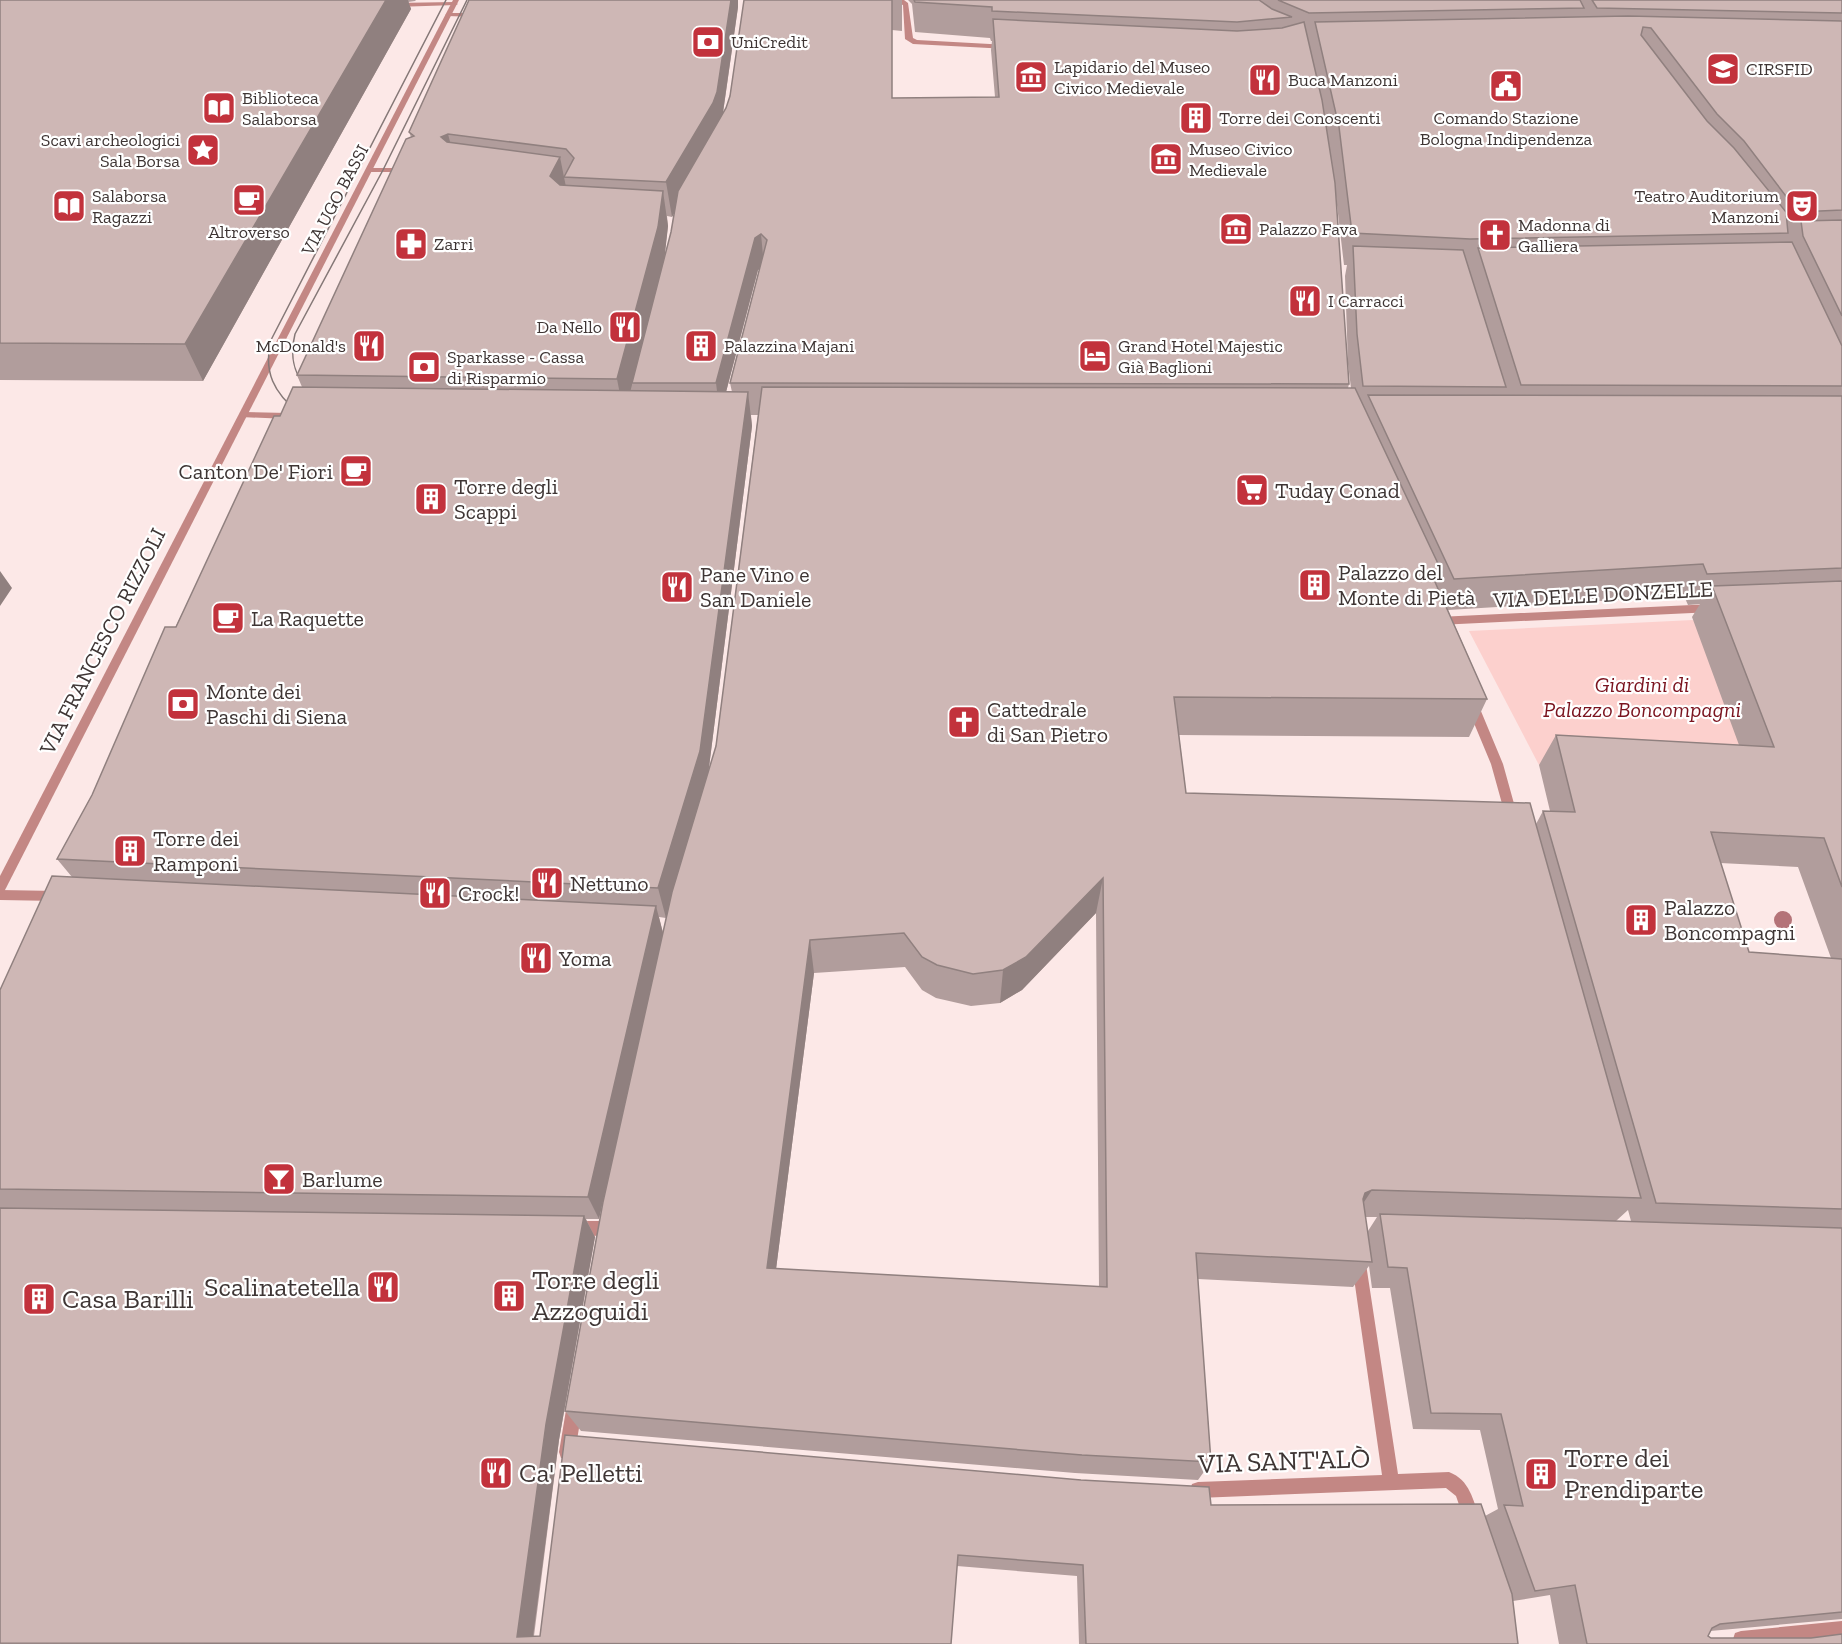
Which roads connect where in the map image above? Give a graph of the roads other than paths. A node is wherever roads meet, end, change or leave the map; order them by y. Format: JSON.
{"nodes":[{"id":1,"x":876,"y":0,"type":"edge"},
{"id":2,"x":455,"y":2,"type":"edge"},
{"id":3,"x":390,"y":5,"type":"dead end"},
{"id":4,"x":449,"y":15,"type":"junction"},
{"id":5,"x":483,"y":15,"type":"edge"},
{"id":6,"x":1015,"y":47,"type":"edge"},
{"id":7,"x":370,"y":170,"type":"junction"},
{"id":8,"x":418,"y":170,"type":"edge"},
{"id":9,"x":244,"y":415,"type":"junction"},
{"id":10,"x":295,"y":416,"type":"edge"},
{"id":11,"x":1720,"y":608,"type":"edge"},
{"id":12,"x":1438,"y":621,"type":"edge"},
{"id":13,"x":1468,"y":694,"type":"edge"},
{"id":14,"x":1515,"y":831,"type":"edge"},
{"id":15,"x":0,"y":888,"type":"edge"},
{"id":16,"x":0,"y":895,"type":"edge"},
{"id":17,"x":73,"y":896,"type":"edge"},
{"id":18,"x":559,"y":1227,"type":"edge"},
{"id":19,"x":607,"y":1228,"type":"edge"},
{"id":20,"x":1357,"y":1246,"type":"edge"},
{"id":21,"x":577,"y":1393,"type":"edge"},
{"id":22,"x":564,"y":1473,"type":"edge"},
{"id":23,"x":1391,"y":1483,"type":"junction"},
{"id":24,"x":1192,"y":1490,"type":"edge"},
{"id":25,"x":1477,"y":1534,"type":"edge"},
{"id":26,"x":1842,"y":1629,"type":"edge"},
{"id":27,"x":1724,"y":1641,"type":"edge"}],
"edges":[{"from":1,"to":6,"type":"street"},
{"from":2,"to":3,"type":"street"},
{"from":2,"to":4,"type":"street","name":"VIA UGO BASSI"},
{"from":4,"to":5,"type":"street"},
{"from":4,"to":7,"type":"street","name":"VIA UGO BASSI"},
{"from":7,"to":8,"type":"street"},
{"from":7,"to":9,"type":"street","name":"VIA UGO BASSI"},
{"from":9,"to":10,"type":"street"},
{"from":9,"to":15,"type":"street","name":"VIA FRANCESCO RIZZOLI"},
{"from":11,"to":12,"type":"street","name":"VIA DELLE DONZELLE"},
{"from":13,"to":14,"type":"street"},
{"from":16,"to":17,"type":"street"},
{"from":18,"to":19,"type":"street"},
{"from":20,"to":23,"type":"street"},
{"from":21,"to":22,"type":"street"},
{"from":23,"to":24,"type":"street","name":"VIA SANT'ALÒ"},
{"from":23,"to":25,"type":"street","name":"VIA SANT'ALÒ"},
{"from":26,"to":27,"type":"street"}]}
